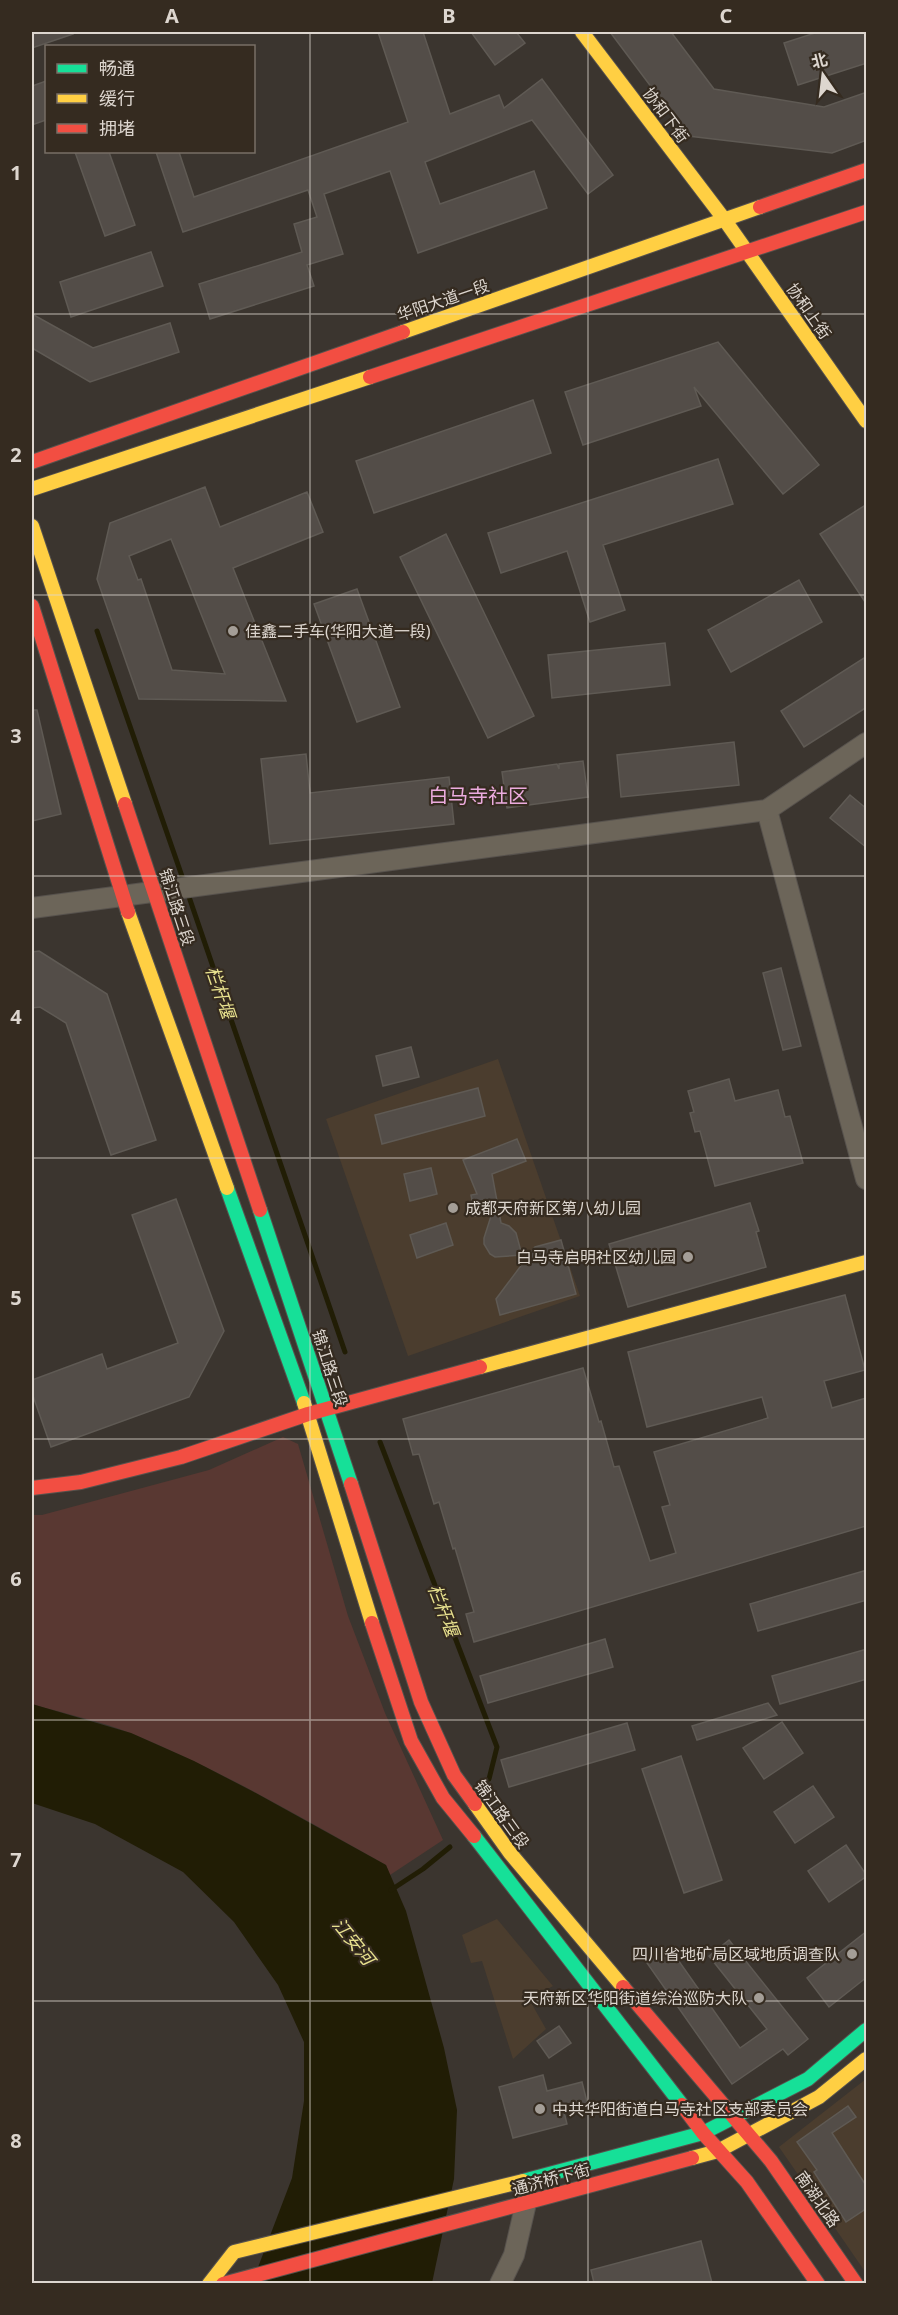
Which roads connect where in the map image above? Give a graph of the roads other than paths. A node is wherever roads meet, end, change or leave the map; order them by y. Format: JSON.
{"nodes":[{"id":1,"x":582,"y":32,"type":"edge"},
{"id":2,"x":867,"y":170,"type":"edge"},
{"id":3,"x":867,"y":212,"type":"edge"},
{"id":4,"x":724,"y":219,"type":"junction"},
{"id":5,"x":748,"y":252,"type":"junction"},
{"id":6,"x":867,"y":421,"type":"edge"},
{"id":7,"x":32,"y":462,"type":"edge"},
{"id":8,"x":32,"y":489,"type":"edge"},
{"id":9,"x":32,"y":526,"type":"edge"},
{"id":10,"x":32,"y":606,"type":"edge"},
{"id":11,"x":867,"y":743,"type":"edge"},
{"id":12,"x":768,"y":810,"type":"junction"},
{"id":13,"x":154,"y":892,"type":"junction"},
{"id":14,"x":122,"y":896,"type":"junction"},
{"id":15,"x":32,"y":908,"type":"edge"},
{"id":16,"x":867,"y":1179,"type":"edge"},
{"id":17,"x":867,"y":1262,"type":"edge"},
{"id":18,"x":327,"y":1411,"type":"junction"},
{"id":19,"x":308,"y":1414,"type":"junction"},
{"id":20,"x":32,"y":1488,"type":"edge"},
{"id":21,"x":867,"y":2030,"type":"edge"},
{"id":22,"x":867,"y":2059,"type":"edge"},
{"id":23,"x":734,"y":2118,"type":"junction"},
{"id":24,"x":703,"y":2133,"type":"junction"},
{"id":25,"x":750,"y":2136,"type":"junction"},
{"id":26,"x":718,"y":2151,"type":"junction"},
{"id":27,"x":526,"y":2203,"type":"junction"},
{"id":28,"x":209,"y":2283,"type":"edge"},
{"id":29,"x":223,"y":2283,"type":"edge"},
{"id":30,"x":500,"y":2283,"type":"edge"},
{"id":31,"x":818,"y":2283,"type":"edge"},
{"id":32,"x":856,"y":2283,"type":"edge"}],
"edges":[{"from":1,"to":4,"type":"main road","name":"协和下街"},
{"from":2,"to":4,"type":"main road","name":"华阳大道一段"},
{"from":3,"to":5,"type":"main road"},
{"from":4,"to":5,"type":"main road","name":"协和上街"},
{"from":4,"to":7,"type":"main road","name":"华阳大道一段"},
{"from":5,"to":6,"type":"main road","name":"协和上街"},
{"from":5,"to":8,"type":"main road"},
{"from":9,"to":13,"type":"main road","name":"锦江路三段"},
{"from":10,"to":14,"type":"main road","name":"锦江路三段"},
{"from":11,"to":12,"type":"street"},
{"from":12,"to":13,"type":"street"},
{"from":12,"to":16,"type":"street"},
{"from":13,"to":14,"type":"street"},
{"from":13,"to":18,"type":"main road","name":"锦江路三段"},
{"from":14,"to":15,"type":"street"},
{"from":14,"to":19,"type":"main road","name":"锦江路三段"},
{"from":17,"to":18,"type":"main road"},
{"from":18,"to":19,"type":"main road"},
{"from":18,"to":23,"type":"main road","name":"锦江路三段"},
{"from":19,"to":20,"type":"main road"},
{"from":19,"to":24,"type":"main road","name":"锦江路三段"},
{"from":21,"to":23,"type":"main road","name":"通济桥下街"},
{"from":22,"to":25,"type":"main road","name":"通济桥下街"},
{"from":23,"to":24,"type":"main road","name":"通济桥下街"},
{"from":23,"to":25,"type":"main road","name":"锦江路三段"},
{"from":24,"to":26,"type":"main road","name":"锦江路三段"},
{"from":24,"to":28,"type":"main road","name":"通济桥下街"},
{"from":25,"to":26,"type":"main road","name":"通济桥下街"},
{"from":25,"to":32,"type":"main road","name":"南湖北路"},
{"from":26,"to":27,"type":"main road","name":"通济桥下街"},
{"from":26,"to":31,"type":"main road"},
{"from":27,"to":29,"type":"main road","name":"通济桥下街"},
{"from":27,"to":30,"type":"street"}]}
